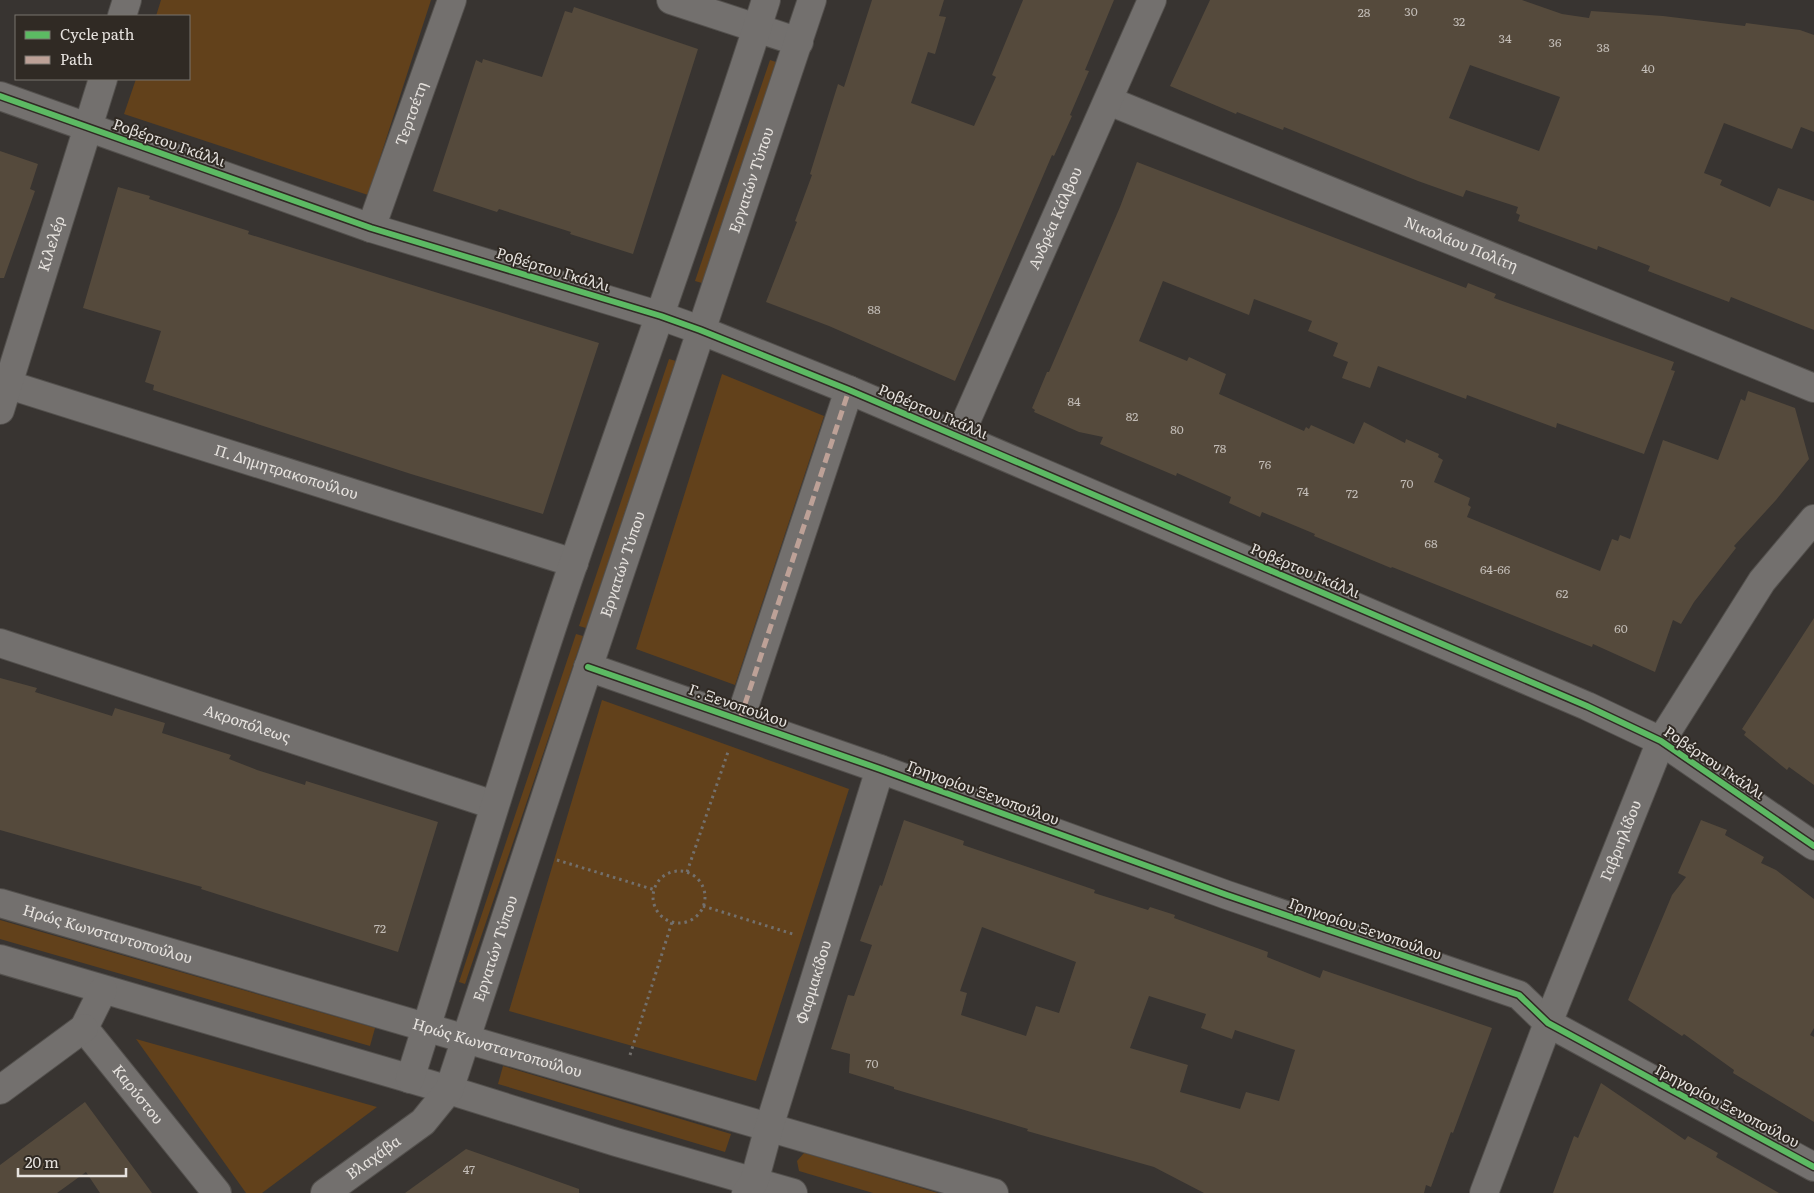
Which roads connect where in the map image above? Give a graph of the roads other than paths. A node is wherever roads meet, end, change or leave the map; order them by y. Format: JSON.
{"nodes":[{"id":1,"x":127,"y":0,"type":"edge"},
{"id":2,"x":452,"y":0,"type":"edge"},
{"id":3,"x":671,"y":0,"type":"edge"},
{"id":4,"x":766,"y":0,"type":"edge"},
{"id":5,"x":812,"y":0,"type":"edge"},
{"id":6,"x":1152,"y":0,"type":"edge"},
{"id":7,"x":122,"y":15,"type":"edge"},
{"id":8,"x":757,"y":27,"type":"junction"},
{"id":9,"x":799,"y":42,"type":"junction"},
{"id":10,"x":103,"y":80,"type":"edge"},
{"id":11,"x":0,"y":96,"type":"edge"},
{"id":12,"x":1109,"y":101,"type":"junction"},
{"id":13,"x":87,"y":127,"type":"junction"},
{"id":14,"x":372,"y":228,"type":"junction"},
{"id":15,"x":660,"y":316,"type":"junction"},
{"id":16,"x":700,"y":330,"type":"junction"},
{"id":17,"x":4,"y":383,"type":"edge"},
{"id":18,"x":1814,"y":388,"type":"edge"},
{"id":19,"x":849,"y":390,"type":"junction"},
{"id":20,"x":0,"y":410,"type":"edge"},
{"id":21,"x":959,"y":437,"type":"junction"},
{"id":22,"x":1814,"y":519,"type":"edge"},
{"id":23,"x":574,"y":563,"type":"junction"},
{"id":24,"x":0,"y":643,"type":"edge"},
{"id":25,"x":588,"y":667,"type":"junction"},
{"id":26,"x":740,"y":719,"type":"junction"},
{"id":27,"x":1661,"y":741,"type":"junction"},
{"id":28,"x":880,"y":768,"type":"junction"},
{"id":29,"x":494,"y":805,"type":"junction"},
{"id":30,"x":1814,"y":846,"type":"edge"},
{"id":31,"x":0,"y":903,"type":"edge"},
{"id":32,"x":0,"y":959,"type":"edge"},
{"id":33,"x":103,"y":990,"type":"junction"},
{"id":34,"x":1548,"y":1023,"type":"junction"},
{"id":35,"x":426,"y":1027,"type":"junction"},
{"id":36,"x":84,"y":1028,"type":"junction"},
{"id":37,"x":465,"y":1038,"type":"junction"},
{"id":38,"x":410,"y":1079,"type":"junction"},
{"id":39,"x":0,"y":1090,"type":"edge"},
{"id":40,"x":449,"y":1090,"type":"junction"},
{"id":41,"x":423,"y":1122,"type":"joint"},
{"id":42,"x":769,"y":1127,"type":"junction"},
{"id":43,"x":1814,"y":1167,"type":"edge"},
{"id":44,"x":750,"y":1187,"type":"edge"},
{"id":45,"x":217,"y":1193,"type":"edge"},
{"id":46,"x":324,"y":1193,"type":"edge"},
{"id":47,"x":793,"y":1193,"type":"edge"},
{"id":48,"x":994,"y":1193,"type":"edge"},
{"id":49,"x":1484,"y":1193,"type":"edge"}],
"edges":[{"from":1,"to":7,"type":"street"},
{"from":2,"to":14,"type":"street","name":"Τερτσέτη"},
{"from":3,"to":8,"type":"street"},
{"from":4,"to":8,"type":"street"},
{"from":5,"to":9,"type":"street","name":"Εργατών Τύπου"},
{"from":6,"to":12,"type":"street","name":"Ανδρέα Κάλβου"},
{"from":8,"to":9,"type":"street"},
{"from":8,"to":15,"type":"street"},
{"from":9,"to":16,"type":"street","name":"Εργατών Τύπου"},
{"from":10,"to":13,"type":"street","name":"Κιλελέρ"},
{"from":11,"to":13,"type":"street","name":"Ροβέρτου Γκάλλι"},
{"from":12,"to":18,"type":"street","name":"Νικολάου Πολίτη"},
{"from":12,"to":21,"type":"street","name":"Ανδρέα Κάλβου"},
{"from":13,"to":14,"type":"street","name":"Ροβέρτου Γκάλλι"},
{"from":13,"to":17,"type":"street","name":"Κιλελέρ"},
{"from":14,"to":15,"type":"street","name":"Ροβέρτου Γκάλλι"},
{"from":15,"to":16,"type":"street","name":"Ροβέρτου Γκάλλι"},
{"from":15,"to":23,"type":"street"},
{"from":16,"to":19,"type":"street","name":"Ροβέρτου Γκάλλι"},
{"from":16,"to":25,"type":"street","name":"Εργατών Τύπου"},
{"from":17,"to":20,"type":"street","name":"Κιλελέρ"},
{"from":17,"to":23,"type":"street","name":"Π. Δημητρακοπούλου"},
{"from":19,"to":21,"type":"street","name":"Ροβέρτου Γκάλλι"},
{"from":19,"to":26,"type":"street"},
{"from":21,"to":27,"type":"street","name":"Ροβέρτου Γκάλλι"},
{"from":22,"to":27,"type":"street","name":"Γαβριηλίδου"},
{"from":23,"to":29,"type":"street"},
{"from":24,"to":29,"type":"street","name":"Ακροπόλεως"},
{"from":25,"to":26,"type":"street","name":"Γ. Ξενοπούλου"},
{"from":25,"to":37,"type":"street","name":"Εργατών Τύπου"},
{"from":26,"to":28,"type":"street","name":"Γ. Ξενοπούλου"},
{"from":27,"to":30,"type":"street","name":"Ροβέρτου Γκάλλι"},
{"from":27,"to":34,"type":"street","name":"Γαβριηλίδου"},
{"from":28,"to":34,"type":"street","name":"Γρηγορίου Ξενοπούλου"},
{"from":28,"to":42,"type":"street","name":"Φαρμακίδου"},
{"from":29,"to":35,"type":"street"},
{"from":31,"to":35,"type":"street","name":"Ηρώς Κωνσταντοπούλου"},
{"from":32,"to":33,"type":"street"},
{"from":33,"to":36,"type":"street"},
{"from":33,"to":38,"type":"street"},
{"from":34,"to":43,"type":"street","name":"Γρηγορίου Ξενοπούλου"},
{"from":34,"to":49,"type":"street","name":"Γαβριηλίδου"},
{"from":35,"to":37,"type":"street","name":"Ηρώς Κωνσταντοπούλου"},
{"from":35,"to":38,"type":"street"},
{"from":36,"to":39,"type":"street"},
{"from":36,"to":45,"type":"street","name":"Καρύστου"},
{"from":37,"to":40,"type":"street","name":"Εργατών Τύπου"},
{"from":37,"to":42,"type":"street","name":"Ηρώς Κωνσταντοπούλου"},
{"from":38,"to":40,"type":"street"},
{"from":40,"to":41,"type":"street","name":"Εργατών Τύπου"},
{"from":40,"to":44,"type":"street"},
{"from":41,"to":46,"type":"street","name":"Βλαχάβα"},
{"from":42,"to":44,"type":"street","name":"Φαρμακίδου"},
{"from":42,"to":48,"type":"street","name":"Ηρώς Κωνσταντοπούλου"},
{"from":44,"to":47,"type":"street"}]}
